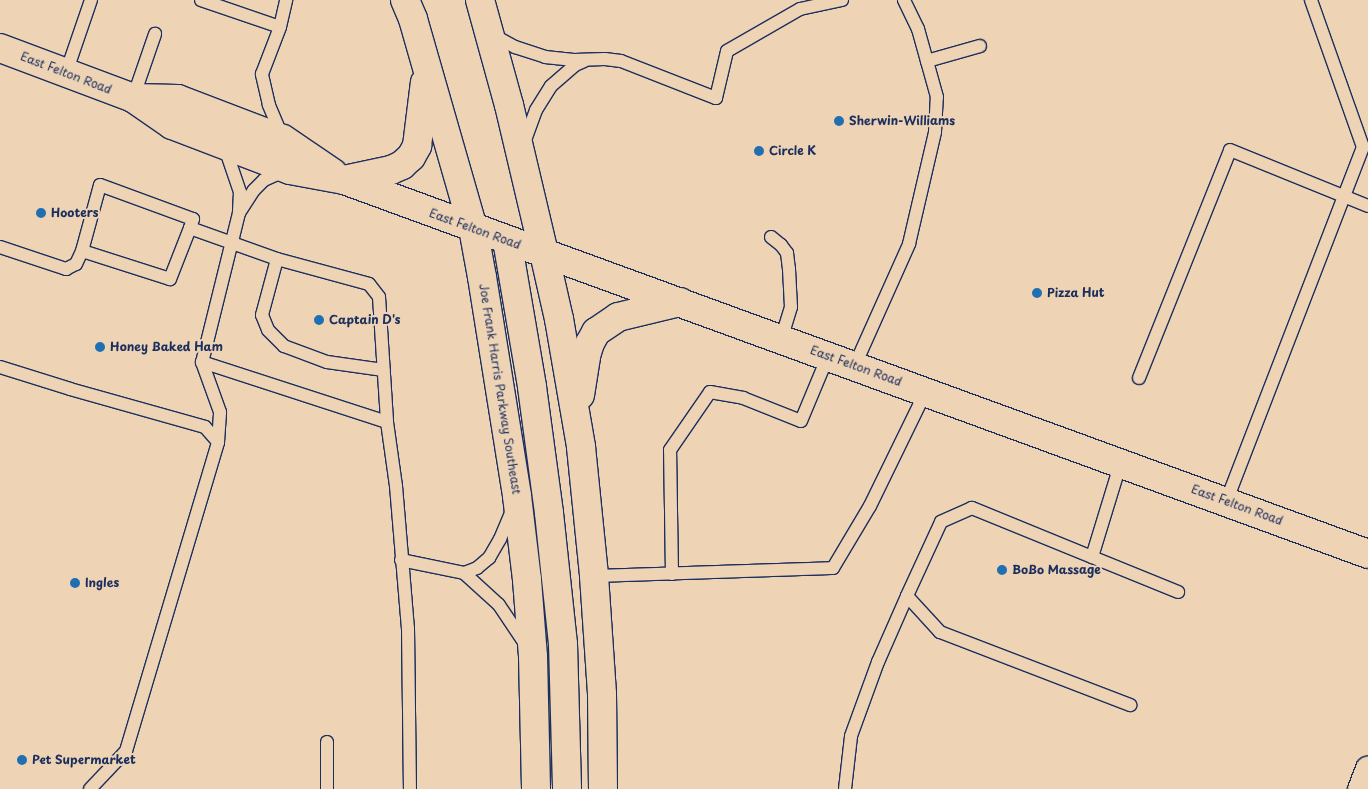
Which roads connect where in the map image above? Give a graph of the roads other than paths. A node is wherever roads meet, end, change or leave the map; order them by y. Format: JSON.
{"nodes":[{"id":1,"x":90,"y":0,"type":"edge"},
{"id":2,"x":201,"y":0,"type":"edge"},
{"id":3,"x":286,"y":0,"type":"edge"},
{"id":4,"x":405,"y":0,"type":"edge"},
{"id":5,"x":480,"y":0,"type":"edge"},
{"id":6,"x":842,"y":0,"type":"edge"},
{"id":7,"x":904,"y":0,"type":"edge"},
{"id":8,"x":1311,"y":0,"type":"edge"},
{"id":9,"x":280,"y":27,"type":"junction"},
{"id":10,"x":489,"y":32,"type":"junction"},
{"id":11,"x":155,"y":34,"type":"dead end"},
{"id":12,"x":980,"y":46,"type":"dead end"},
{"id":13,"x":0,"y":48,"type":"edge"},
{"id":14,"x":586,"y":60,"type":"junction"},
{"id":15,"x":927,"y":61,"type":"junction"},
{"id":16,"x":427,"y":68,"type":"junction"},
{"id":17,"x":66,"y":73,"type":"junction"},
{"id":18,"x":133,"y":98,"type":"junction"},
{"id":19,"x":283,"y":139,"type":"junction"},
{"id":20,"x":224,"y":144,"type":"junction"},
{"id":21,"x":521,"y":155,"type":"junction"},
{"id":22,"x":290,"y":170,"type":"junction"},
{"id":23,"x":344,"y":180,"type":"junction"},
{"id":24,"x":1345,"y":197,"type":"junction"},
{"id":25,"x":1368,"y":206,"type":"edge"},
{"id":26,"x":240,"y":212,"type":"junction"},
{"id":27,"x":190,"y":228,"type":"junction"},
{"id":28,"x":473,"y":228,"type":"junction"},
{"id":29,"x":771,"y":237,"type":"dead end"},
{"id":30,"x":507,"y":240,"type":"junction"},
{"id":31,"x":230,"y":242,"type":"junction"},
{"id":32,"x":0,"y":247,"type":"edge"},
{"id":33,"x":82,"y":251,"type":"junction"},
{"id":34,"x":544,"y":253,"type":"junction"},
{"id":35,"x":277,"y":258,"type":"junction"},
{"id":36,"x":680,"y":302,"type":"junction"},
{"id":37,"x":781,"y":339,"type":"junction"},
{"id":38,"x":828,"y":356,"type":"junction"},
{"id":39,"x":202,"y":362,"type":"junction"},
{"id":40,"x":0,"y":366,"type":"edge"},
{"id":41,"x":855,"y":366,"type":"junction"},
{"id":42,"x":383,"y":370,"type":"junction"},
{"id":43,"x":1139,"y":378,"type":"dead end"},
{"id":44,"x":926,"y":391,"type":"junction"},
{"id":45,"x":576,"y":421,"type":"junction"},
{"id":46,"x":387,"y":422,"type":"junction"},
{"id":47,"x":218,"y":442,"type":"junction"},
{"id":48,"x":1121,"y":462,"type":"junction"},
{"id":49,"x":517,"y":496,"type":"junction"},
{"id":50,"x":1226,"y":502,"type":"junction"},
{"id":51,"x":1368,"y":554,"type":"edge"},
{"id":52,"x":1092,"y":557,"type":"junction"},
{"id":53,"x":401,"y":560,"type":"junction"},
{"id":54,"x":464,"y":573,"type":"junction"},
{"id":55,"x":672,"y":574,"type":"junction"},
{"id":56,"x":594,"y":576,"type":"junction"},
{"id":57,"x":1178,"y":592,"type":"dead end"},
{"id":58,"x":907,"y":596,"type":"junction"},
{"id":59,"x":533,"y":656,"type":"junction"},
{"id":60,"x":1130,"y":705,"type":"dead end"},
{"id":61,"x":327,"y":742,"type":"dead end"},
{"id":62,"x":1368,"y":768,"type":"edge"},
{"id":63,"x":90,"y":789,"type":"edge"},
{"id":64,"x":327,"y":789,"type":"edge"},
{"id":65,"x":410,"y":789,"type":"edge"},
{"id":66,"x":536,"y":789,"type":"edge"},
{"id":67,"x":567,"y":789,"type":"edge"},
{"id":68,"x":603,"y":789,"type":"edge"},
{"id":69,"x":845,"y":789,"type":"edge"},
{"id":70,"x":1360,"y":789,"type":"edge"}],
"edges":[{"from":1,"to":17,"type":"lane"},
{"from":2,"to":9,"type":"lane"},
{"from":3,"to":9,"type":"lane"},
{"from":4,"to":16,"type":"main road","name":"Joe Frank Harris Parkway Southeast"},
{"from":5,"to":10,"type":"main road"},
{"from":6,"to":14,"type":"lane"},
{"from":7,"to":15,"type":"lane"},
{"from":8,"to":24,"type":"lane"},
{"from":9,"to":19,"type":"lane"},
{"from":10,"to":14,"type":"lane"},
{"from":10,"to":21,"type":"main road"},
{"from":11,"to":18,"type":"lane"},
{"from":12,"to":15,"type":"lane"},
{"from":13,"to":17,"type":"main road","name":"East Felton Road"},
{"from":14,"to":21,"type":"lane"},
{"from":15,"to":41,"type":"lane"},
{"from":16,"to":23,"type":"main road"},
{"from":16,"to":28,"type":"main road","name":"Joe Frank Harris Parkway Southeast"},
{"from":17,"to":18,"type":"main road","name":"East Felton Road"},
{"from":18,"to":19,"type":"main road","name":"East Felton Road"},
{"from":18,"to":20,"type":"main road","name":"East Felton Road"},
{"from":19,"to":23,"type":"main road","name":"East Felton Road"},
{"from":20,"to":22,"type":"main road","name":"East Felton Road"},
{"from":20,"to":26,"type":"lane"},
{"from":21,"to":34,"type":"main road"},
{"from":22,"to":23,"type":"main road","name":"East Felton Road"},
{"from":22,"to":26,"type":"lane"},
{"from":23,"to":28,"type":"main road","name":"East Felton Road"},
{"from":24,"to":25,"type":"lane"},
{"from":24,"to":43,"type":"lane"},
{"from":24,"to":50,"type":"lane"},
{"from":26,"to":31,"type":"lane"},
{"from":27,"to":31,"type":"lane"},
{"from":27,"to":33,"type":"lane"},
{"from":27,"to":33,"type":"lane"},
{"from":28,"to":30,"type":"main road","name":"East Felton Road"},
{"from":28,"to":49,"type":"main road","name":"Joe Frank Harris Parkway Southeast"},
{"from":29,"to":37,"type":"lane"},
{"from":30,"to":34,"type":"main road","name":"East Felton Road"},
{"from":30,"to":67,"type":"main road"},
{"from":31,"to":35,"type":"lane"},
{"from":31,"to":39,"type":"lane"},
{"from":32,"to":33,"type":"lane"},
{"from":34,"to":36,"type":"main road","name":"East Felton Road"},
{"from":34,"to":45,"type":"main road"},
{"from":35,"to":42,"type":"lane"},
{"from":35,"to":42,"type":"lane"},
{"from":36,"to":37,"type":"main road","name":"East Felton Road"},
{"from":36,"to":45,"type":"main road"},
{"from":37,"to":38,"type":"main road","name":"East Felton Road"},
{"from":38,"to":41,"type":"main road","name":"East Felton Road"},
{"from":38,"to":55,"type":"lane"},
{"from":39,"to":46,"type":"lane"},
{"from":39,"to":47,"type":"lane"},
{"from":40,"to":47,"type":"lane"},
{"from":41,"to":44,"type":"main road","name":"East Felton Road"},
{"from":42,"to":46,"type":"lane"},
{"from":44,"to":48,"type":"main road","name":"East Felton Road"},
{"from":44,"to":55,"type":"lane"},
{"from":45,"to":56,"type":"main road"},
{"from":46,"to":53,"type":"lane"},
{"from":47,"to":63,"type":"lane"},
{"from":48,"to":50,"type":"main road","name":"East Felton Road"},
{"from":48,"to":52,"type":"lane"},
{"from":49,"to":54,"type":"lane"},
{"from":49,"to":59,"type":"main road","name":"Joe Frank Harris Parkway Southeast"},
{"from":50,"to":51,"type":"main road","name":"East Felton Road"},
{"from":52,"to":57,"type":"lane"},
{"from":52,"to":58,"type":"lane"},
{"from":53,"to":54,"type":"lane"},
{"from":53,"to":65,"type":"lane"},
{"from":54,"to":59,"type":"lane"},
{"from":55,"to":56,"type":"lane"},
{"from":56,"to":68,"type":"main road"},
{"from":58,"to":60,"type":"lane"},
{"from":58,"to":69,"type":"lane"},
{"from":59,"to":66,"type":"main road","name":"Joe Frank Harris Parkway Southeast"},
{"from":61,"to":64,"type":"lane"},
{"from":62,"to":70,"type":"street"}]}
